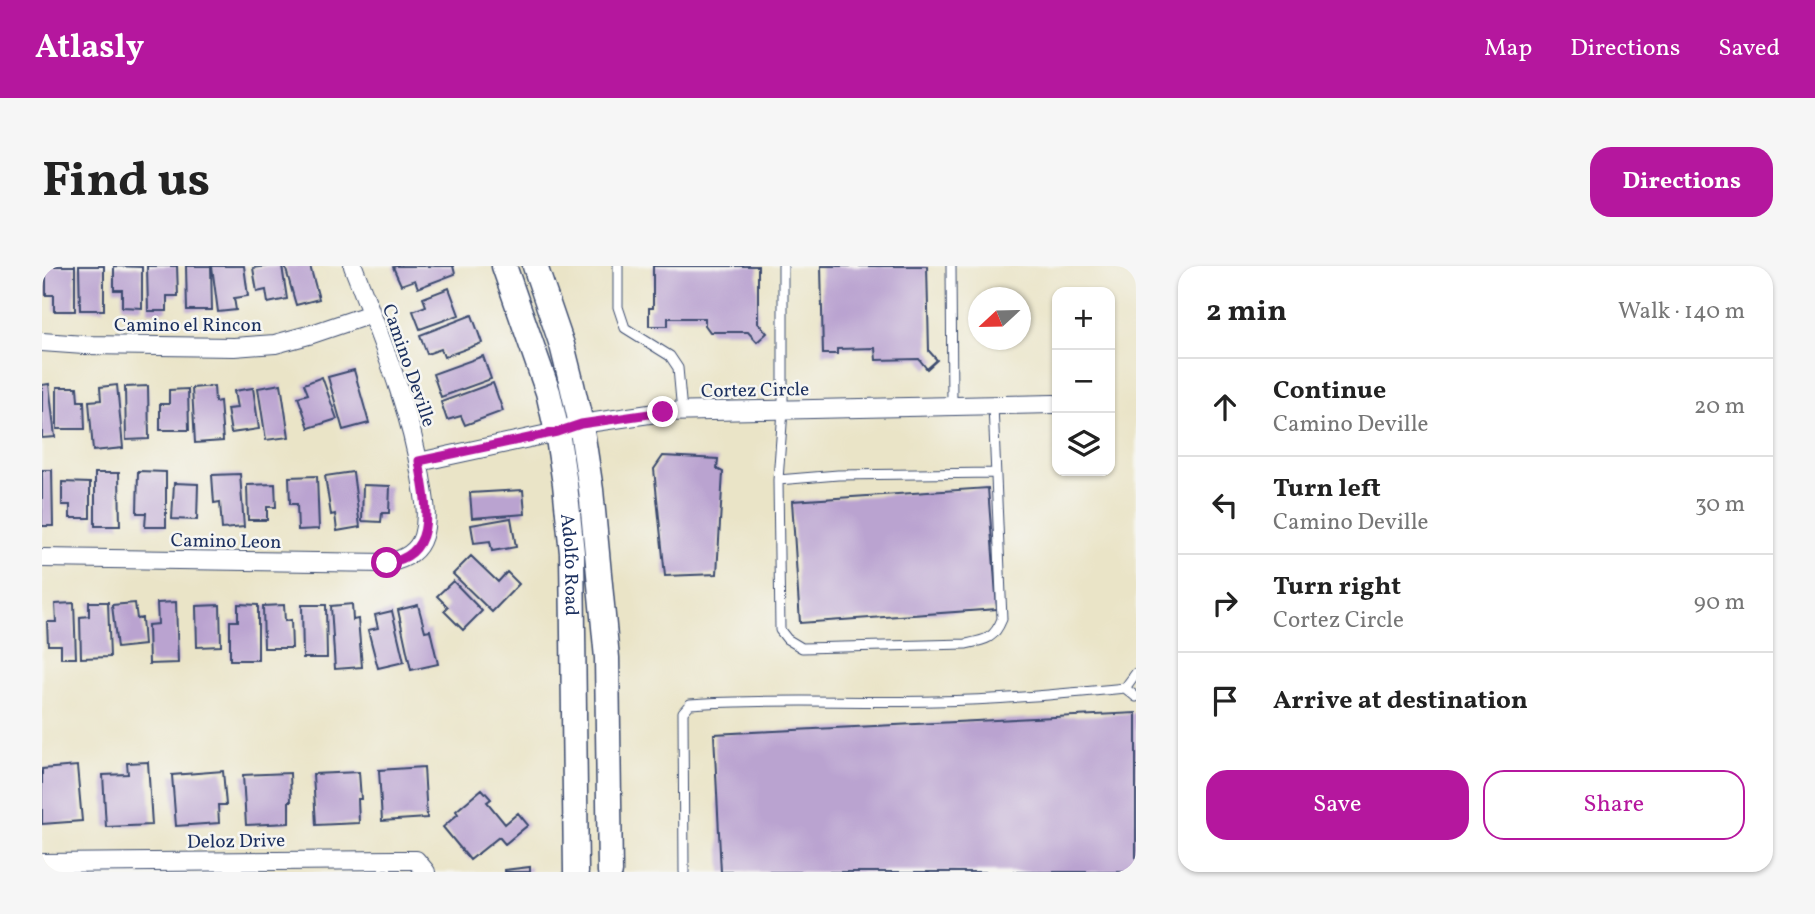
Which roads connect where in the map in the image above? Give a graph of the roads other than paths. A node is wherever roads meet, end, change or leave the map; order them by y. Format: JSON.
{"nodes":[{"id":1,"x":353,"y":266,"type":"edge"},
{"id":2,"x":504,"y":266,"type":"edge"},
{"id":3,"x":535,"y":266,"type":"edge"},
{"id":4,"x":618,"y":266,"type":"edge"},
{"id":5,"x":783,"y":266,"type":"edge"},
{"id":6,"x":951,"y":266,"type":"edge"},
{"id":7,"x":371,"y":314,"type":"junction"},
{"id":8,"x":42,"y":342,"type":"edge"},
{"id":9,"x":1052,"y":404,"type":"edge"},
{"id":10,"x":993,"y":405,"type":"junction"},
{"id":11,"x":952,"y":406,"type":"junction"},
{"id":12,"x":783,"y":410,"type":"junction"},
{"id":13,"x":682,"y":412,"type":"junction"},
{"id":14,"x":581,"y":424,"type":"junction"},
{"id":15,"x":557,"y":432,"type":"junction"},
{"id":16,"x":419,"y":461,"type":"junction"},
{"id":17,"x":995,"y":473,"type":"junction"},
{"id":18,"x":778,"y":480,"type":"junction"},
{"id":19,"x":408,"y":556,"type":"joint"},
{"id":20,"x":42,"y":558,"type":"edge"},
{"id":21,"x":1136,"y":673,"type":"edge"},
{"id":22,"x":1125,"y":688,"type":"junction"},
{"id":23,"x":1136,"y":696,"type":"edge"},
{"id":24,"x":42,"y":863,"type":"edge"},
{"id":25,"x":219,"y":867,"type":"edge"},
{"id":26,"x":426,"y":872,"type":"edge"},
{"id":27,"x":576,"y":872,"type":"edge"},
{"id":28,"x":610,"y":872,"type":"edge"},
{"id":29,"x":684,"y":872,"type":"edge"}],
"edges":[{"from":1,"to":7,"type":"street","name":"Camino Deville"},
{"from":2,"to":15,"type":"street","name":"Adolfo Road"},
{"from":3,"to":14,"type":"street","name":"Adolfo Road"},
{"from":4,"to":13,"type":"lane"},
{"from":5,"to":12,"type":"lane"},
{"from":6,"to":11,"type":"lane"},
{"from":7,"to":8,"type":"street","name":"Camino el Rincon"},
{"from":7,"to":16,"type":"street","name":"Camino Deville"},
{"from":9,"to":10,"type":"street","name":"Cortez Circle"},
{"from":10,"to":11,"type":"street","name":"Cortez Circle"},
{"from":10,"to":17,"type":"lane"},
{"from":11,"to":12,"type":"street","name":"Cortez Circle"},
{"from":12,"to":13,"type":"street","name":"Cortez Circle"},
{"from":12,"to":18,"type":"lane"},
{"from":13,"to":14,"type":"street","name":"Cortez Circle"},
{"from":14,"to":15,"type":"street","name":"Cortez Circle"},
{"from":14,"to":28,"type":"street","name":"Adolfo Road"},
{"from":15,"to":16,"type":"street","name":"Cortez Circle"},
{"from":15,"to":27,"type":"street","name":"Adolfo Road"},
{"from":16,"to":19,"type":"street","name":"Camino Deville"},
{"from":17,"to":18,"type":"lane"},
{"from":17,"to":18,"type":"lane"},
{"from":19,"to":20,"type":"street","name":"Camino Leon"},
{"from":21,"to":22,"type":"lane"},
{"from":22,"to":23,"type":"lane"},
{"from":22,"to":29,"type":"lane"},
{"from":24,"to":25,"type":"street","name":"Deloz Drive"},
{"from":25,"to":26,"type":"street","name":"Deloz Drive"}]}
